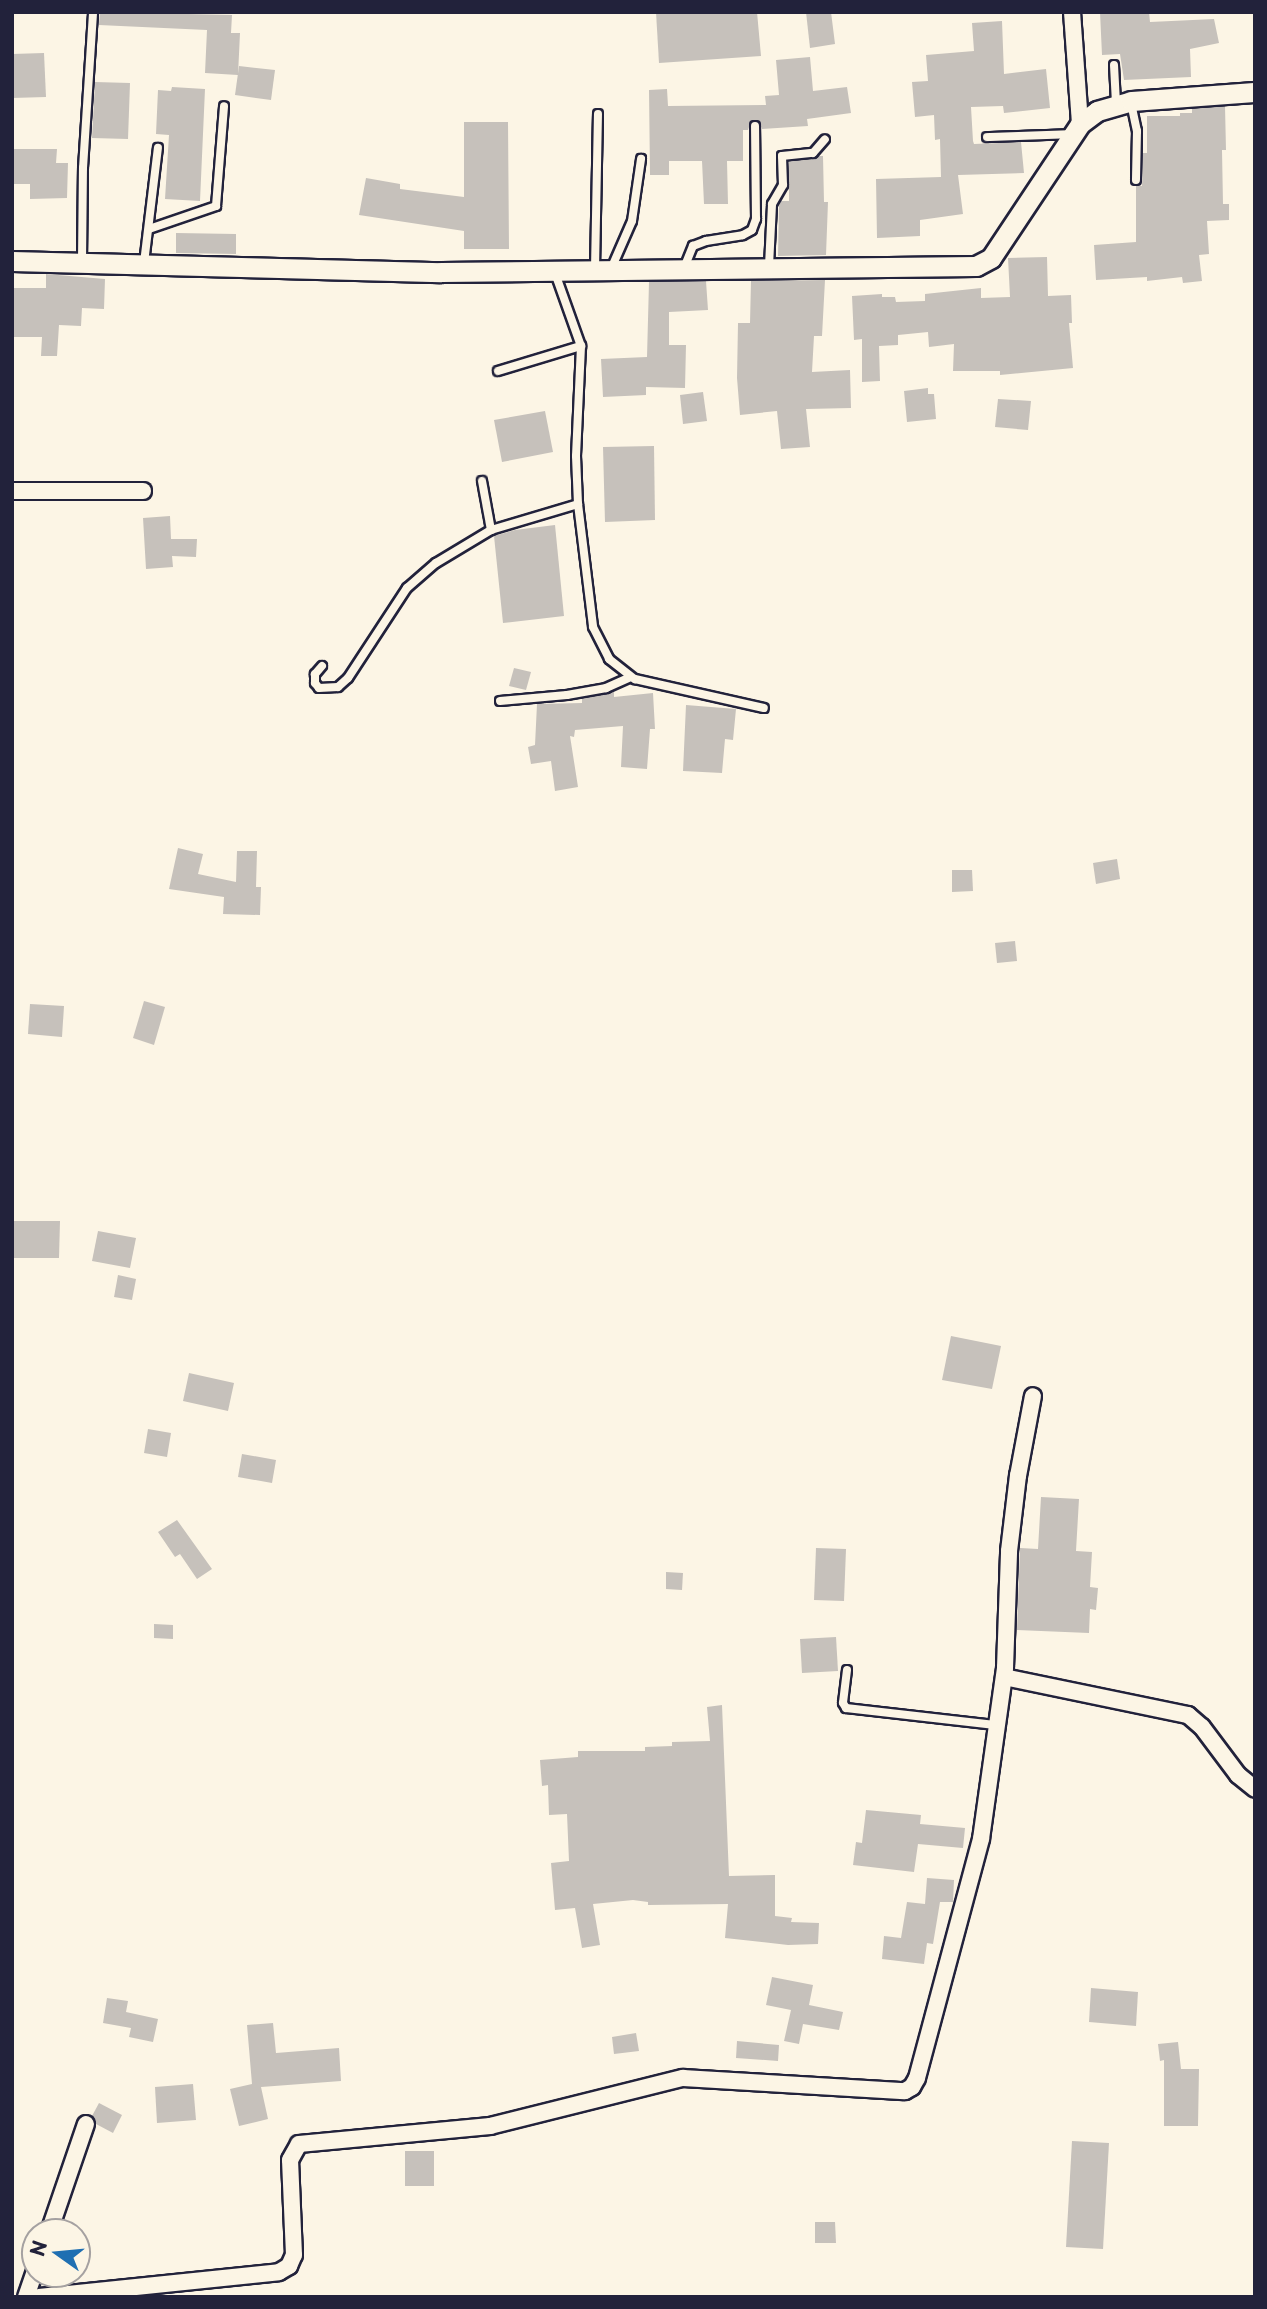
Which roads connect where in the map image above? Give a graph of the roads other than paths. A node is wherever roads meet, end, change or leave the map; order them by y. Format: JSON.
{"nodes":[{"id":1,"x":93,"y":12,"type":"edge"},
{"id":2,"x":1072,"y":12,"type":"edge"},
{"id":3,"x":1114,"y":65,"type":"dead end"},
{"id":4,"x":1255,"y":92,"type":"edge"},
{"id":5,"x":1124,"y":103,"type":"junction"},
{"id":6,"x":224,"y":106,"type":"dead end"},
{"id":7,"x":598,"y":114,"type":"dead end"},
{"id":8,"x":755,"y":126,"type":"dead end"},
{"id":9,"x":1077,"y":129,"type":"junction"},
{"id":10,"x":987,"y":136,"type":"dead end"},
{"id":11,"x":825,"y":139,"type":"dead end"},
{"id":12,"x":158,"y":148,"type":"dead end"},
{"id":13,"x":640,"y":159,"type":"dead end"},
{"id":14,"x":1136,"y":180,"type":"dead end"},
{"id":15,"x":149,"y":229,"type":"junction"},
{"id":16,"x":12,"y":261,"type":"edge"},
{"id":17,"x":82,"y":265,"type":"junction"},
{"id":18,"x":144,"y":266,"type":"junction"},
{"id":19,"x":769,"y":266,"type":"junction"},
{"id":20,"x":684,"y":268,"type":"junction"},
{"id":21,"x":603,"y":269,"type":"junction"},
{"id":22,"x":555,"y":270,"type":"junction"},
{"id":23,"x":581,"y":346,"type":"junction"},
{"id":24,"x":498,"y":371,"type":"dead end"},
{"id":25,"x":482,"y":481,"type":"dead end"},
{"id":26,"x":12,"y":491,"type":"edge"},
{"id":27,"x":143,"y":491,"type":"dead end"},
{"id":28,"x":578,"y":504,"type":"junction"},
{"id":29,"x":491,"y":530,"type":"junction"},
{"id":30,"x":322,"y":666,"type":"dead end"},
{"id":31,"x":631,"y":677,"type":"junction"},
{"id":32,"x":499,"y":701,"type":"dead end"},
{"id":33,"x":764,"y":708,"type":"dead end"},
{"id":34,"x":1033,"y":1396,"type":"dead end"},
{"id":35,"x":847,"y":1670,"type":"dead end"},
{"id":36,"x":1003,"y":1676,"type":"junction"},
{"id":37,"x":995,"y":1725,"type":"junction"},
{"id":38,"x":1255,"y":1789,"type":"edge"},
{"id":39,"x":86,"y":2124,"type":"dead end"},
{"id":40,"x":54,"y":2218,"type":"edge"},
{"id":41,"x":39,"y":2297,"type":"edge"}],
"edges":[{"from":1,"to":17,"type":"lane"},
{"from":2,"to":9,"type":"street"},
{"from":3,"to":5,"type":"lane"},
{"from":4,"to":5,"type":"street"},
{"from":5,"to":9,"type":"street"},
{"from":5,"to":14,"type":"lane"},
{"from":6,"to":15,"type":"lane"},
{"from":7,"to":21,"type":"lane"},
{"from":8,"to":20,"type":"lane"},
{"from":9,"to":10,"type":"lane"},
{"from":9,"to":19,"type":"street"},
{"from":11,"to":19,"type":"lane"},
{"from":12,"to":15,"type":"lane"},
{"from":13,"to":21,"type":"lane"},
{"from":15,"to":18,"type":"lane"},
{"from":16,"to":17,"type":"street"},
{"from":17,"to":18,"type":"street"},
{"from":18,"to":22,"type":"street"},
{"from":19,"to":20,"type":"street"},
{"from":20,"to":21,"type":"street"},
{"from":21,"to":22,"type":"street"},
{"from":22,"to":23,"type":"lane"},
{"from":23,"to":24,"type":"lane"},
{"from":23,"to":28,"type":"lane"},
{"from":25,"to":29,"type":"lane"},
{"from":26,"to":27,"type":"street"},
{"from":28,"to":29,"type":"lane"},
{"from":28,"to":31,"type":"lane"},
{"from":29,"to":30,"type":"lane"},
{"from":31,"to":32,"type":"lane"},
{"from":31,"to":33,"type":"lane"},
{"from":34,"to":36,"type":"street"},
{"from":35,"to":37,"type":"lane"},
{"from":36,"to":37,"type":"street"},
{"from":36,"to":38,"type":"street"},
{"from":37,"to":41,"type":"street"},
{"from":39,"to":40,"type":"street"}]}
